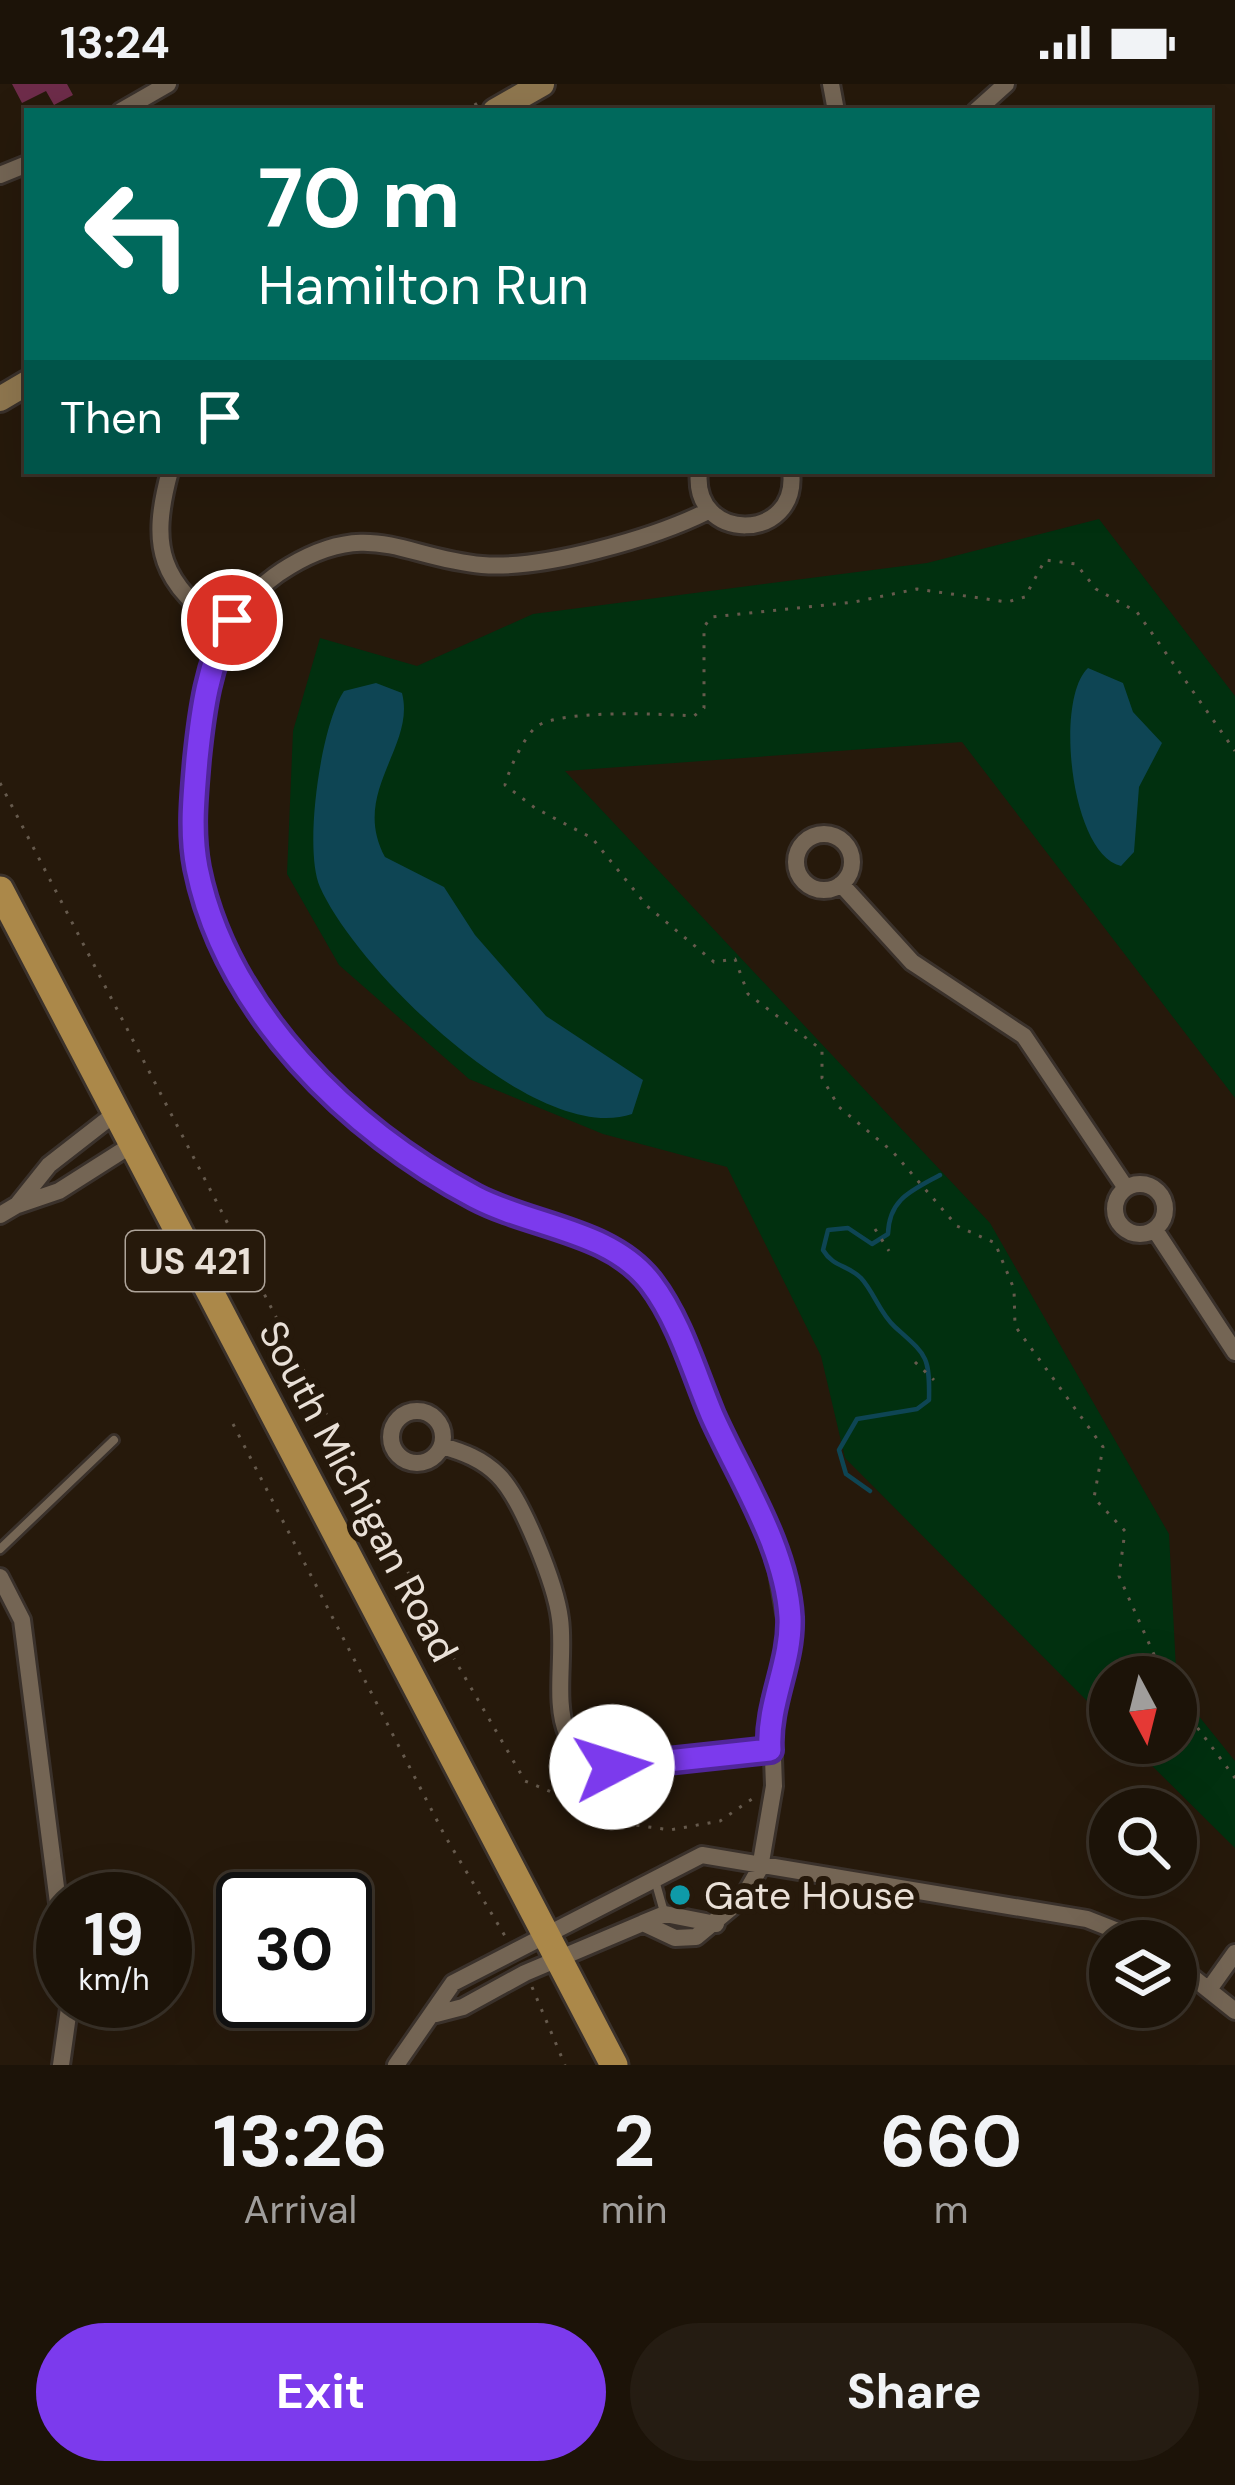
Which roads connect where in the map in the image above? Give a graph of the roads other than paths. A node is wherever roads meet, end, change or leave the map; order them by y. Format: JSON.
{"nodes":[{"id":1,"x":168,"y":84,"type":"edge"},
{"id":2,"x":542,"y":84,"type":"edge"},
{"id":3,"x":1006,"y":84,"type":"edge"},
{"id":4,"x":126,"y":108,"type":"edge"},
{"id":5,"x":500,"y":108,"type":"edge"},
{"id":6,"x":979,"y":108,"type":"edge"},
{"id":7,"x":169,"y":474,"type":"edge"},
{"id":8,"x":699,"y":474,"type":"edge"},
{"id":9,"x":791,"y":474,"type":"edge"},
{"id":10,"x":708,"y":511,"type":"junction"},
{"id":11,"x":227,"y":629,"type":"junction"},
{"id":12,"x":841,"y":884,"type":"dead end"},
{"id":13,"x":0,"y":890,"type":"edge"},
{"id":14,"x":117,"y":1112,"type":"junction"},
{"id":15,"x":134,"y":1144,"type":"junction"},
{"id":16,"x":1126,"y":1188,"type":"junction"},
{"id":17,"x":17,"y":1205,"type":"junction"},
{"id":18,"x":0,"y":1215,"type":"edge"},
{"id":19,"x":1155,"y":1230,"type":"junction"},
{"id":20,"x":1235,"y":1352,"type":"edge"},
{"id":21,"x":114,"y":1440,"type":"dead end"},
{"id":22,"x":442,"y":1446,"type":"dead end"},
{"id":23,"x":0,"y":1549,"type":"edge"},
{"id":24,"x":0,"y":1577,"type":"edge"},
{"id":25,"x":770,"y":1750,"type":"junction"},
{"id":26,"x":760,"y":1868,"type":"junction"},
{"id":27,"x":54,"y":1872,"type":"edge"},
{"id":28,"x":654,"y":1879,"type":"junction"},
{"id":29,"x":664,"y":1913,"type":"junction"},
{"id":30,"x":1090,"y":1920,"type":"edge"},
{"id":31,"x":643,"y":1923,"type":"junction"},
{"id":32,"x":716,"y":1924,"type":"junction"},
{"id":33,"x":662,"y":1933,"type":"junction"},
{"id":34,"x":554,"y":1947,"type":"junction"},
{"id":35,"x":1235,"y":1954,"type":"edge"},
{"id":36,"x":1197,"y":1979,"type":"edge"},
{"id":37,"x":1210,"y":1988,"type":"junction"},
{"id":38,"x":1235,"y":2011,"type":"edge"},
{"id":39,"x":436,"y":2014,"type":"junction"},
{"id":40,"x":66,"y":2028,"type":"edge"},
{"id":41,"x":61,"y":2065,"type":"edge"},
{"id":42,"x":396,"y":2065,"type":"edge"},
{"id":43,"x":614,"y":2065,"type":"edge"}],
"edges":[{"from":1,"to":4,"type":"street"},
{"from":2,"to":5,"type":"street"},
{"from":3,"to":6,"type":"street"},
{"from":7,"to":11,"type":"street"},
{"from":8,"to":10,"type":"street"},
{"from":9,"to":10,"type":"street"},
{"from":10,"to":11,"type":"street"},
{"from":11,"to":25,"type":"street"},
{"from":12,"to":16,"type":"street"},
{"from":13,"to":14,"type":"main road","name":"South Michigan Road","number":"US 421"},
{"from":14,"to":15,"type":"main road","name":"South Michigan Road","number":"US 421"},
{"from":14,"to":17,"type":"street"},
{"from":15,"to":17,"type":"street"},
{"from":15,"to":34,"type":"main road","name":"South Michigan Road","number":"US 421"},
{"from":16,"to":19,"type":"street"},
{"from":16,"to":19,"type":"street"},
{"from":17,"to":18,"type":"street"},
{"from":19,"to":20,"type":"street"},
{"from":21,"to":23,"type":"lane"},
{"from":22,"to":25,"type":"street"},
{"from":24,"to":27,"type":"street"},
{"from":25,"to":26,"type":"street"},
{"from":26,"to":28,"type":"street"},
{"from":26,"to":30,"type":"street"},
{"from":26,"to":32,"type":"street"},
{"from":28,"to":29,"type":"lane"},
{"from":28,"to":34,"type":"street"},
{"from":29,"to":31,"type":"street"},
{"from":29,"to":32,"type":"street"},
{"from":29,"to":33,"type":"lane"},
{"from":31,"to":33,"type":"street"},
{"from":31,"to":34,"type":"street"},
{"from":32,"to":33,"type":"street"},
{"from":34,"to":39,"type":"street"},
{"from":34,"to":39,"type":"street"},
{"from":34,"to":43,"type":"main road","name":"South Michigan Road","number":"US 421"},
{"from":35,"to":37,"type":"street"},
{"from":36,"to":37,"type":"street"},
{"from":37,"to":38,"type":"street"},
{"from":39,"to":42,"type":"street"},
{"from":40,"to":41,"type":"street"}]}
